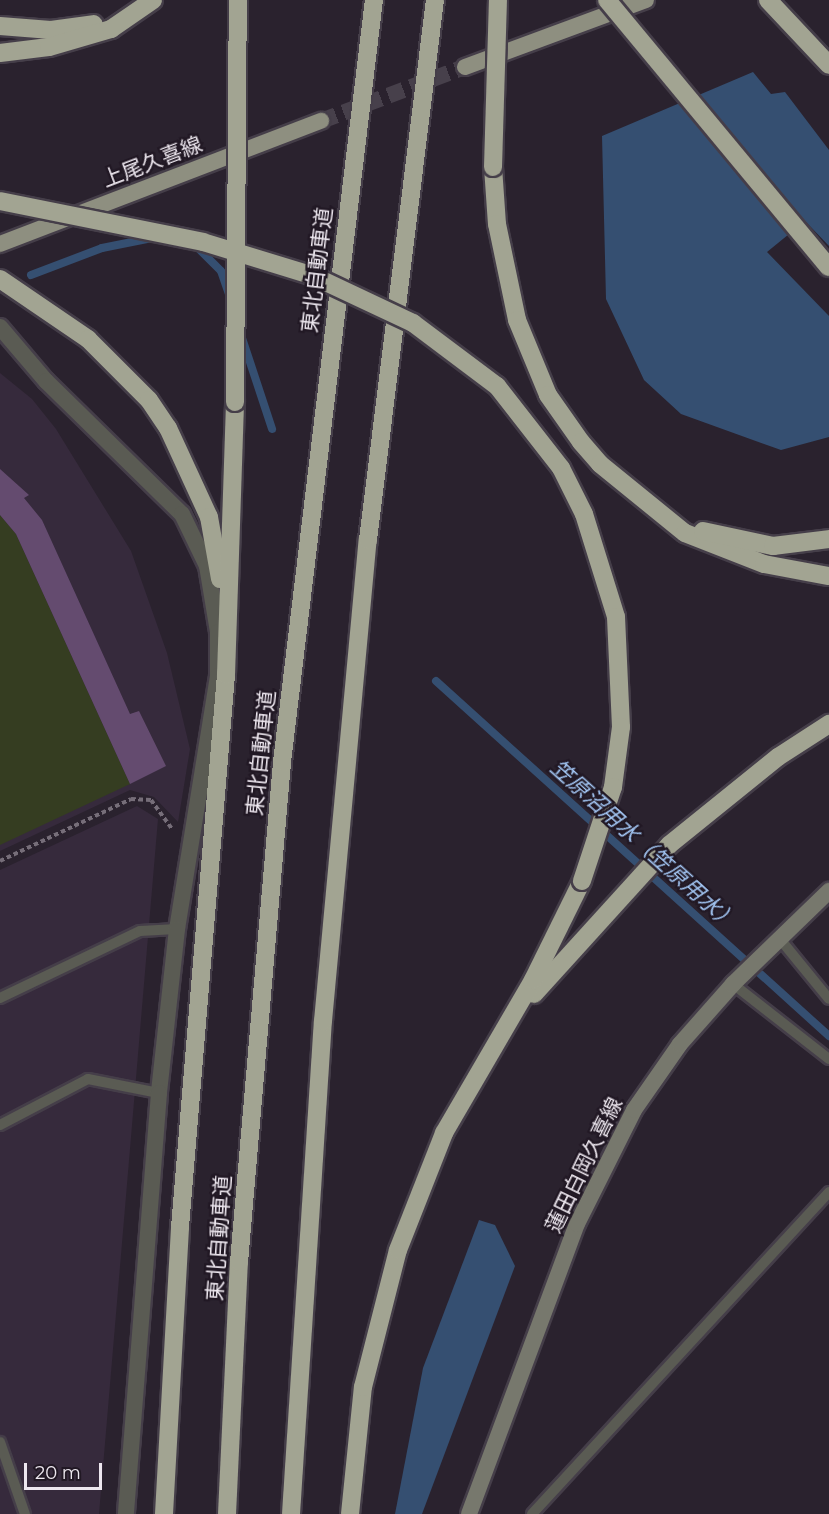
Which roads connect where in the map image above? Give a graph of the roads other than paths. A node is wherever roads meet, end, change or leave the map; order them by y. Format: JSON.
{"nodes":[{"id":1,"x":238,"y":0,"type":"edge"},
{"id":2,"x":374,"y":0,"type":"edge"},
{"id":3,"x":435,"y":0,"type":"edge"},
{"id":4,"x":498,"y":0,"type":"edge"},
{"id":5,"x":607,"y":0,"type":"edge"},
{"id":6,"x":645,"y":0,"type":"edge"},
{"id":7,"x":768,"y":0,"type":"edge"},
{"id":8,"x":147,"y":4,"type":"edge"},
{"id":9,"x":0,"y":27,"type":"edge"},
{"id":10,"x":0,"y":53,"type":"edge"},
{"id":11,"x":829,"y":65,"type":"edge"},
{"id":12,"x":465,"y":67,"type":"tunnel mouth"},
{"id":13,"x":321,"y":121,"type":"tunnel mouth"},
{"id":14,"x":0,"y":201,"type":"edge"},
{"id":15,"x":0,"y":244,"type":"edge"},
{"id":16,"x":829,"y":267,"type":"edge"},
{"id":17,"x":0,"y":279,"type":"edge"},
{"id":18,"x":0,"y":327,"type":"edge"},
{"id":19,"x":660,"y":513,"type":"junction"},
{"id":20,"x":829,"y":539,"type":"edge"},
{"id":21,"x":829,"y":576,"type":"edge"},
{"id":22,"x":226,"y":628,"type":"junction"},
{"id":23,"x":829,"y":724,"type":"edge"},
{"id":24,"x":829,"y":891,"type":"edge"},
{"id":25,"x":177,"y":929,"type":"junction"},
{"id":26,"x":780,"y":939,"type":"junction"},
{"id":27,"x":734,"y":984,"type":"junction"},
{"id":28,"x":0,"y":998,"type":"edge"},
{"id":29,"x":829,"y":999,"type":"edge"},
{"id":30,"x":496,"y":1039,"type":"junction"},
{"id":31,"x":829,"y":1059,"type":"edge"},
{"id":32,"x":159,"y":1093,"type":"junction"},
{"id":33,"x":0,"y":1125,"type":"edge"},
{"id":34,"x":829,"y":1192,"type":"edge"},
{"id":35,"x":0,"y":1442,"type":"edge"},
{"id":36,"x":25,"y":1514,"type":"edge"},
{"id":37,"x":126,"y":1514,"type":"edge"},
{"id":38,"x":164,"y":1514,"type":"edge"},
{"id":39,"x":227,"y":1514,"type":"edge"},
{"id":40,"x":291,"y":1514,"type":"edge"},
{"id":41,"x":350,"y":1514,"type":"edge"},
{"id":42,"x":469,"y":1514,"type":"edge"},
{"id":43,"x":532,"y":1514,"type":"edge"}],
"edges":[{"from":1,"to":22,"type":"highway","bridge":true},
{"from":2,"to":39,"type":"highway","name":"東北自動車道"},
{"from":3,"to":40,"type":"highway"},
{"from":4,"to":19,"type":"highway","bridge":true},
{"from":5,"to":16,"type":"highway","bridge":true},
{"from":6,"to":12,"type":"main road"},
{"from":7,"to":11,"type":"highway"},
{"from":8,"to":9,"type":"highway"},
{"from":8,"to":10,"type":"highway"},
{"from":13,"to":15,"type":"main road","name":"上尾久喜線"},
{"from":14,"to":30,"type":"highway","bridge":true},
{"from":17,"to":22,"type":"highway"},
{"from":18,"to":25,"type":"street"},
{"from":19,"to":20,"type":"highway"},
{"from":19,"to":21,"type":"highway"},
{"from":22,"to":38,"type":"highway"},
{"from":23,"to":30,"type":"highway"},
{"from":24,"to":26,"type":"main road","name":"蓮田白岡久喜線"},
{"from":25,"to":28,"type":"lane"},
{"from":25,"to":32,"type":"street"},
{"from":26,"to":27,"type":"main road","name":"蓮田白岡久喜線"},
{"from":26,"to":29,"type":"lane"},
{"from":27,"to":31,"type":"lane"},
{"from":27,"to":42,"type":"main road","name":"蓮田白岡久喜線"},
{"from":30,"to":41,"type":"highway"},
{"from":32,"to":33,"type":"lane"},
{"from":32,"to":37,"type":"street"},
{"from":34,"to":43,"type":"lane"},
{"from":35,"to":36,"type":"lane"}]}
